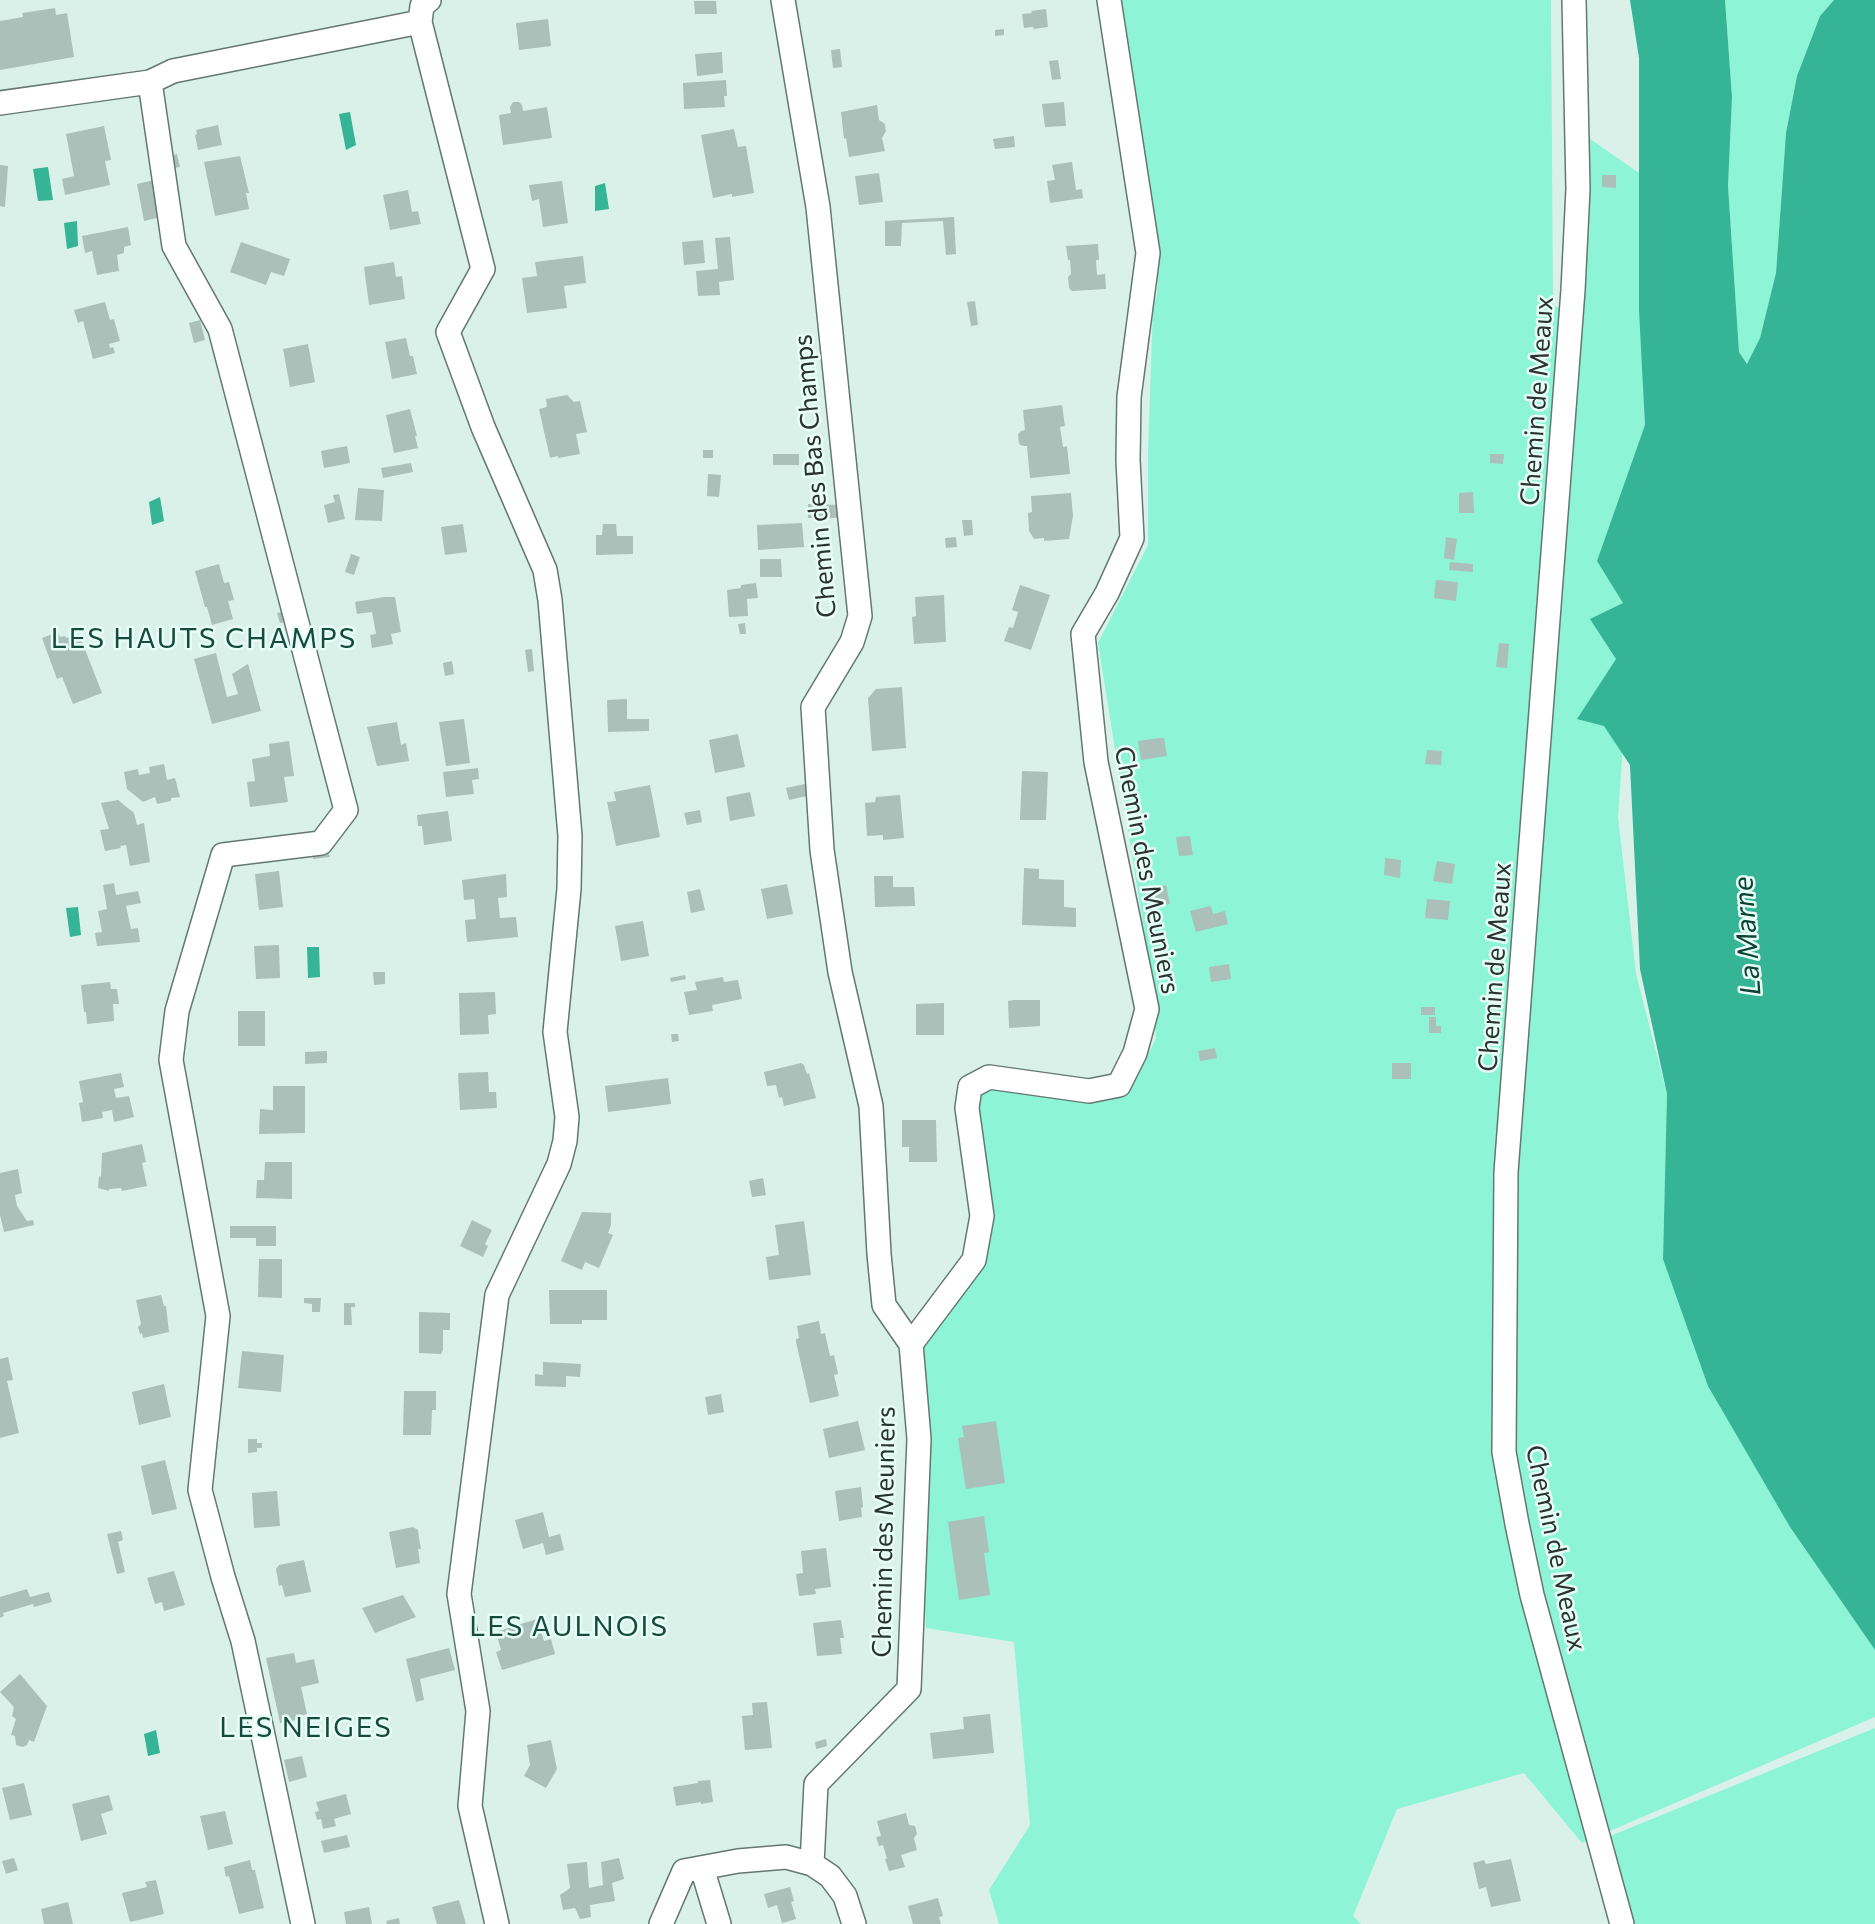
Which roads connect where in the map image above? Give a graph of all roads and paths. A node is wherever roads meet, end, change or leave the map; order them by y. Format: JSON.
{"nodes":[{"id":1,"x":429,"y":0,"type":"edge"},
{"id":2,"x":783,"y":0,"type":"edge"},
{"id":3,"x":1110,"y":0,"type":"edge"},
{"id":4,"x":1574,"y":0,"type":"edge"},
{"id":5,"x":420,"y":22,"type":"junction"},
{"id":6,"x":150,"y":82,"type":"junction"},
{"id":7,"x":0,"y":103,"type":"edge"},
{"id":8,"x":911,"y":1344,"type":"junction"},
{"id":9,"x":812,"y":1864,"type":"junction"},
{"id":10,"x":702,"y":1868,"type":"junction"},
{"id":11,"x":303,"y":1924,"type":"edge"},
{"id":12,"x":497,"y":1924,"type":"edge"},
{"id":13,"x":661,"y":1924,"type":"edge"},
{"id":14,"x":719,"y":1924,"type":"edge"},
{"id":15,"x":854,"y":1924,"type":"edge"},
{"id":16,"x":1622,"y":1924,"type":"edge"}],
"edges":[{"from":1,"to":5,"type":"street"},
{"from":2,"to":8,"type":"street","name":"Chemin des Bas Champs"},
{"from":3,"to":8,"type":"street","name":"Chemin des Meuniers"},
{"from":4,"to":16,"type":"street","name":"Chemin de Meaux"},
{"from":5,"to":6,"type":"street"},
{"from":5,"to":12,"type":"street"},
{"from":6,"to":7,"type":"street"},
{"from":6,"to":11,"type":"street"},
{"from":8,"to":9,"type":"street","name":"Chemin des Meuniers"},
{"from":9,"to":10,"type":"street"},
{"from":9,"to":15,"type":"street"},
{"from":10,"to":13,"type":"street"},
{"from":10,"to":14,"type":"street"}]}
